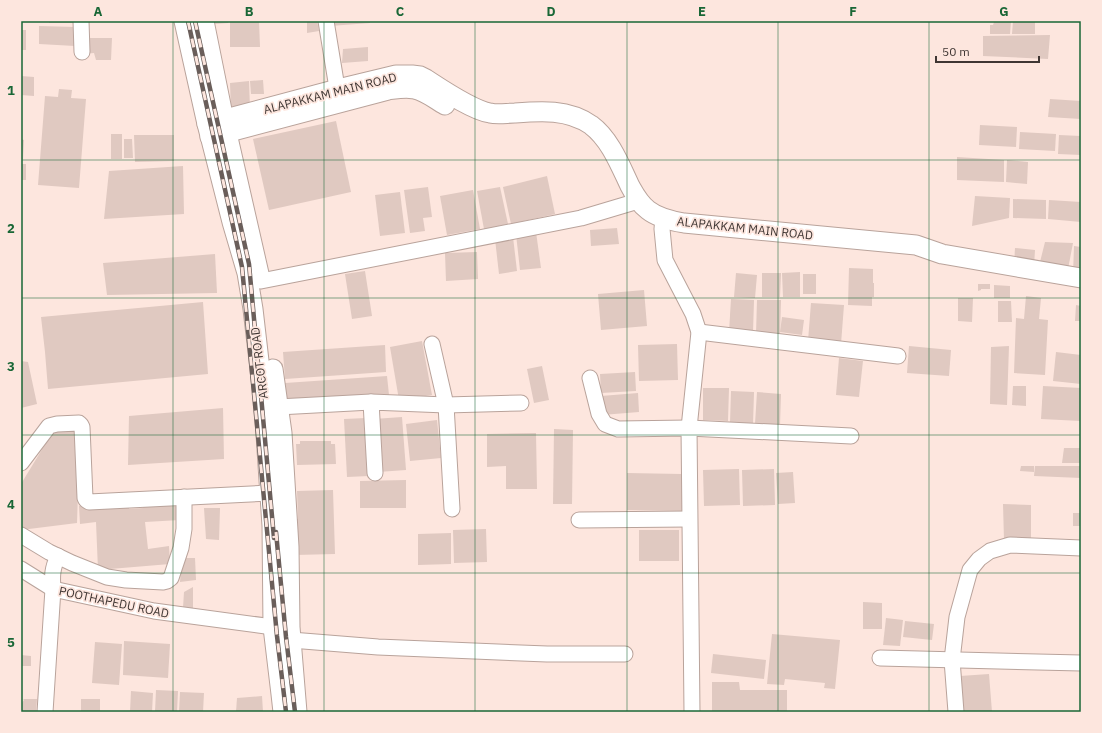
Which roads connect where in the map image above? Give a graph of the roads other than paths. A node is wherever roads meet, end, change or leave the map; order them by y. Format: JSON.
{"nodes":[{"id":1,"x":81,"y":21,"type":"edge"},
{"id":2,"x":184,"y":21,"type":"edge"},
{"id":3,"x":204,"y":21,"type":"edge"},
{"id":4,"x":326,"y":21,"type":"edge"},
{"id":5,"x":82,"y":52,"type":"dead end"},
{"id":6,"x":339,"y":96,"type":"junction"},
{"id":7,"x":217,"y":128,"type":"junction"},
{"id":8,"x":633,"y":202,"type":"junction"},
{"id":9,"x":662,"y":224,"type":"junction"},
{"id":10,"x":1081,"y":278,"type":"edge"},
{"id":11,"x":261,"y":280,"type":"junction"},
{"id":12,"x":699,"y":332,"type":"junction"},
{"id":13,"x":432,"y":344,"type":"dead end"},
{"id":14,"x":898,"y":356,"type":"dead end"},
{"id":15,"x":590,"y":378,"type":"dead end"},
{"id":16,"x":371,"y":402,"type":"junction"},
{"id":17,"x":521,"y":403,"type":"dead end"},
{"id":18,"x":446,"y":405,"type":"junction"},
{"id":19,"x":278,"y":407,"type":"junction"},
{"id":20,"x":689,"y":428,"type":"junction"},
{"id":21,"x":851,"y":436,"type":"dead end"},
{"id":22,"x":21,"y":463,"type":"edge"},
{"id":23,"x":375,"y":473,"type":"dead end"},
{"id":24,"x":270,"y":493,"type":"junction"},
{"id":25,"x":184,"y":497,"type":"junction"},
{"id":26,"x":452,"y":509,"type":"dead end"},
{"id":27,"x":689,"y":519,"type":"junction"},
{"id":28,"x":579,"y":520,"type":"dead end"},
{"id":29,"x":21,"y":535,"type":"edge"},
{"id":30,"x":1081,"y":548,"type":"edge"},
{"id":31,"x":58,"y":556,"type":"junction"},
{"id":32,"x":21,"y":569,"type":"edge"},
{"id":33,"x":53,"y":589,"type":"junction"},
{"id":34,"x":273,"y":628,"type":"junction"},
{"id":35,"x":291,"y":640,"type":"junction"},
{"id":36,"x":625,"y":654,"type":"dead end"},
{"id":37,"x":880,"y":658,"type":"dead end"},
{"id":38,"x":952,"y":660,"type":"junction"},
{"id":39,"x":1081,"y":663,"type":"edge"},
{"id":40,"x":45,"y":712,"type":"edge"},
{"id":41,"x":283,"y":712,"type":"edge"},
{"id":42,"x":297,"y":712,"type":"edge"},
{"id":43,"x":692,"y":712,"type":"edge"},
{"id":44,"x":956,"y":712,"type":"edge"}],
"edges":[{"from":1,"to":5,"type":"street"},
{"from":2,"to":7,"type":"main road","name":"ARCOT ROAD"},
{"from":3,"to":7,"type":"main road","name":"ARCOT ROAD"},
{"from":4,"to":6,"type":"street"},
{"from":6,"to":7,"type":"main road","name":"ALAPAKKAM MAIN ROAD"},
{"from":6,"to":8,"type":"main road","name":"ALAPAKKAM MAIN ROAD"},
{"from":7,"to":11,"type":"main road","name":"ARCOT ROAD"},
{"from":7,"to":24,"type":"main road","name":"ARCOT ROAD"},
{"from":8,"to":9,"type":"main road","name":"ALAPAKKAM MAIN ROAD"},
{"from":8,"to":11,"type":"street"},
{"from":9,"to":10,"type":"main road","name":"ALAPAKKAM MAIN ROAD"},
{"from":9,"to":12,"type":"street"},
{"from":11,"to":19,"type":"main road","name":"ARCOT ROAD"},
{"from":12,"to":14,"type":"street"},
{"from":12,"to":20,"type":"street"},
{"from":13,"to":18,"type":"street"},
{"from":15,"to":20,"type":"street"},
{"from":16,"to":18,"type":"street"},
{"from":16,"to":19,"type":"street"},
{"from":16,"to":23,"type":"street"},
{"from":17,"to":18,"type":"street"},
{"from":18,"to":26,"type":"street"},
{"from":19,"to":35,"type":"main road","name":"ARCOT ROAD"},
{"from":20,"to":21,"type":"street"},
{"from":20,"to":27,"type":"street"},
{"from":22,"to":25,"type":"street"},
{"from":24,"to":25,"type":"street"},
{"from":24,"to":34,"type":"main road","name":"ARCOT ROAD"},
{"from":25,"to":31,"type":"street"},
{"from":27,"to":28,"type":"street"},
{"from":27,"to":43,"type":"street"},
{"from":29,"to":31,"type":"street"},
{"from":30,"to":38,"type":"street"},
{"from":31,"to":33,"type":"street"},
{"from":32,"to":33,"type":"street"},
{"from":33,"to":34,"type":"street","name":"POOTHAPEDU ROAD"},
{"from":33,"to":40,"type":"street","name":"POOTHAPEDU ROAD"},
{"from":34,"to":41,"type":"main road","name":"ARCOT ROAD"},
{"from":35,"to":36,"type":"street"},
{"from":35,"to":42,"type":"main road","name":"ARCOT ROAD"},
{"from":37,"to":38,"type":"street"},
{"from":38,"to":39,"type":"street"},
{"from":38,"to":44,"type":"street"}]}
